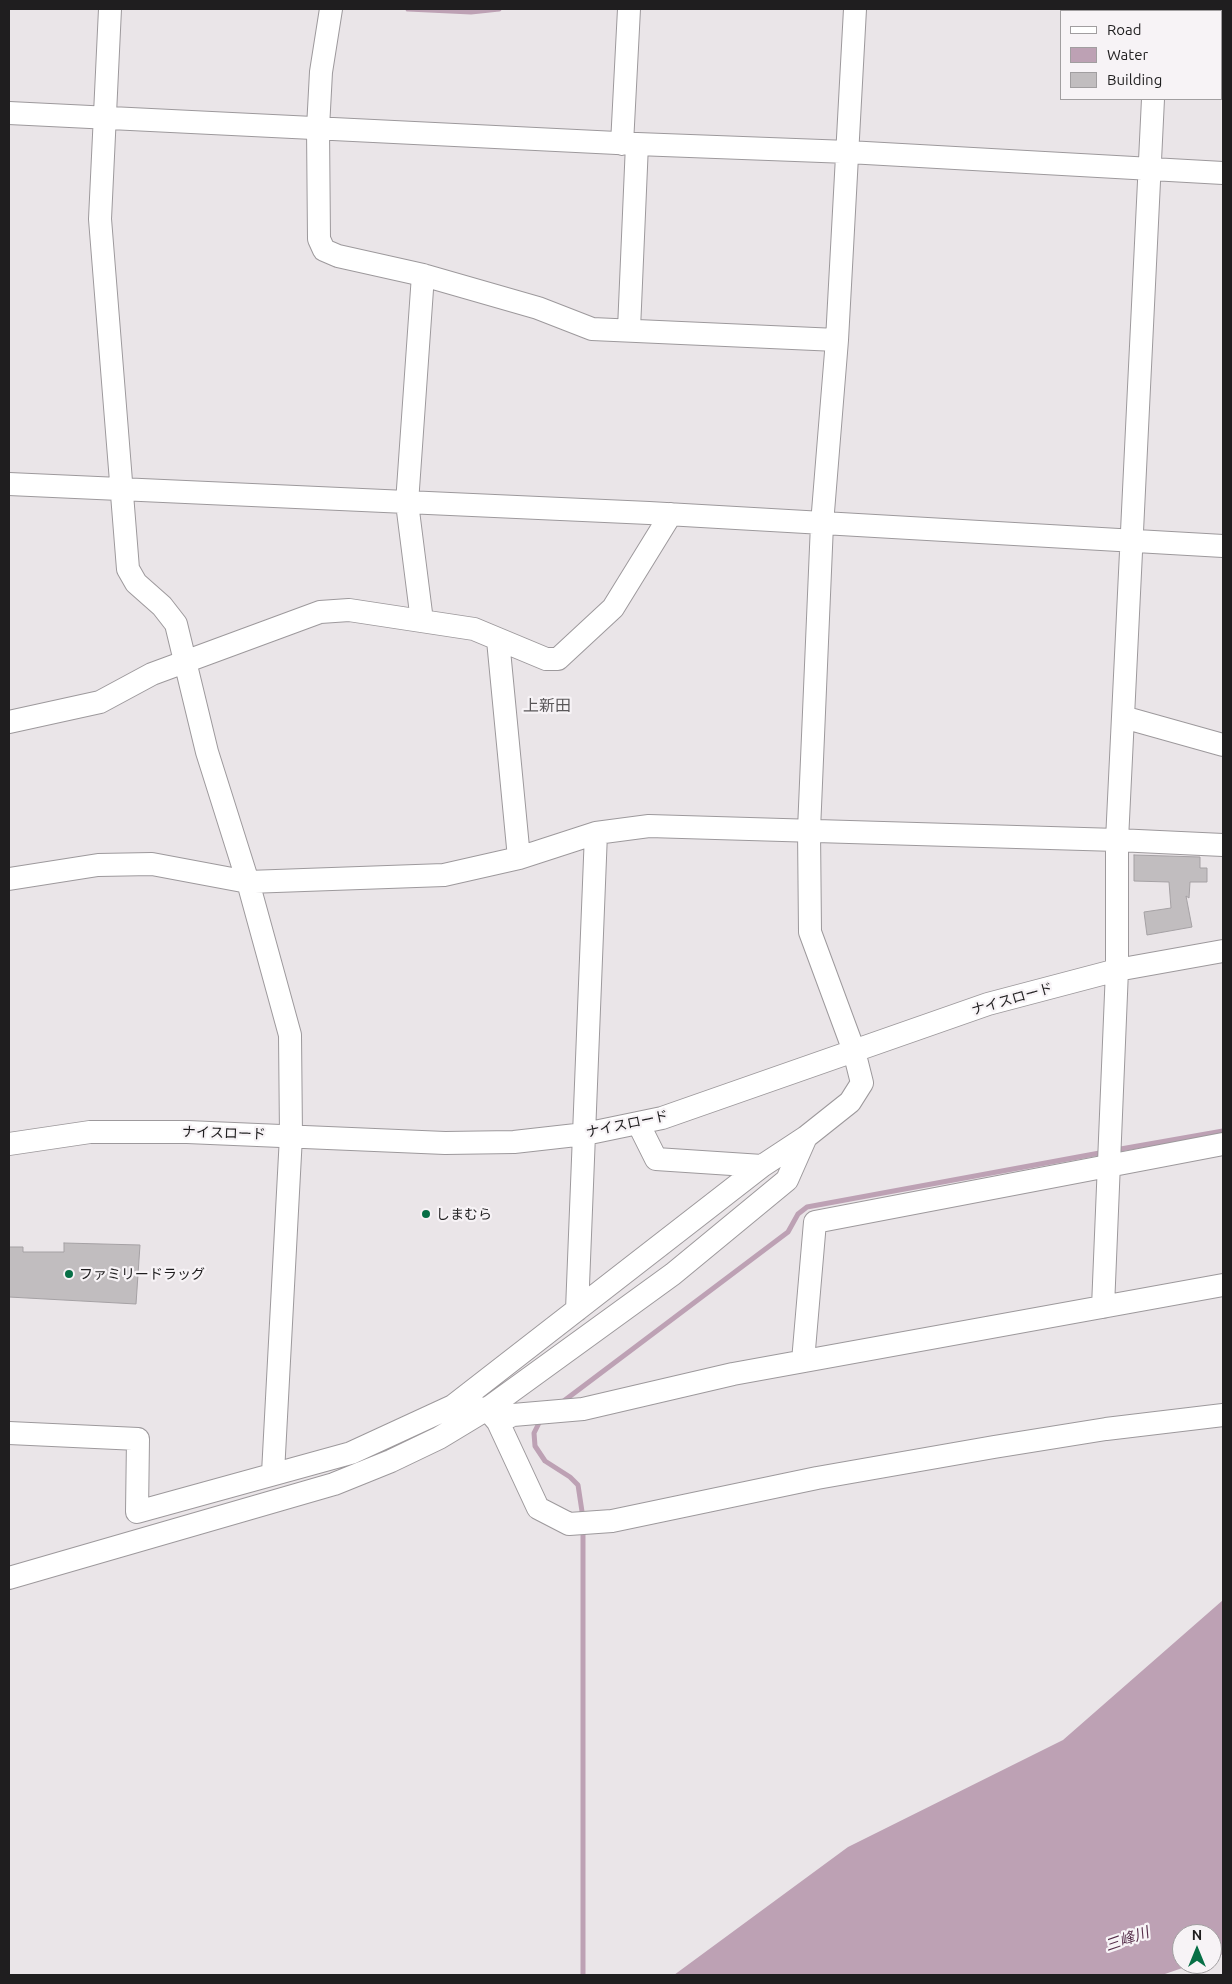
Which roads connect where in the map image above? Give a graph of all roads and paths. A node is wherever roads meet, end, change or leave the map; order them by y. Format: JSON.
{"nodes":[{"id":1,"x":110,"y":9,"type":"edge"},
{"id":2,"x":331,"y":9,"type":"edge"},
{"id":3,"x":629,"y":9,"type":"edge"},
{"id":4,"x":854,"y":9,"type":"edge"},
{"id":5,"x":1153,"y":100,"type":"edge"},
{"id":6,"x":9,"y":113,"type":"edge"},
{"id":7,"x":105,"y":118,"type":"junction"},
{"id":8,"x":318,"y":128,"type":"junction"},
{"id":9,"x":630,"y":144,"type":"junction"},
{"id":10,"x":848,"y":152,"type":"junction"},
{"id":11,"x":1148,"y":169,"type":"junction"},
{"id":12,"x":1223,"y":173,"type":"edge"},
{"id":13,"x":423,"y":275,"type":"junction"},
{"id":14,"x":629,"y":329,"type":"junction"},
{"id":15,"x":837,"y":340,"type":"junction"},
{"id":16,"x":9,"y":484,"type":"edge"},
{"id":17,"x":122,"y":489,"type":"junction"},
{"id":18,"x":407,"y":504,"type":"junction"},
{"id":19,"x":671,"y":514,"type":"junction"},
{"id":20,"x":822,"y":524,"type":"junction"},
{"id":21,"x":1133,"y":541,"type":"junction"},
{"id":22,"x":1223,"y":546,"type":"edge"},
{"id":23,"x":422,"y":621,"type":"junction"},
{"id":24,"x":498,"y":640,"type":"junction"},
{"id":25,"x":185,"y":662,"type":"junction"},
{"id":26,"x":1124,"y":717,"type":"junction"},
{"id":27,"x":9,"y":722,"type":"edge"},
{"id":28,"x":1223,"y":745,"type":"edge"},
{"id":29,"x":809,"y":830,"type":"junction"},
{"id":30,"x":596,"y":833,"type":"junction"},
{"id":31,"x":1117,"y":840,"type":"junction"},
{"id":32,"x":1223,"y":845,"type":"edge"},
{"id":33,"x":520,"y":858,"type":"junction"},
{"id":34,"x":9,"y":880,"type":"edge"},
{"id":35,"x":248,"y":882,"type":"junction"},
{"id":36,"x":1223,"y":952,"type":"edge"},
{"id":37,"x":1117,"y":970,"type":"junction"},
{"id":38,"x":854,"y":1051,"type":"junction"},
{"id":39,"x":638,"y":1123,"type":"junction"},
{"id":40,"x":585,"y":1134,"type":"junction"},
{"id":41,"x":290,"y":1136,"type":"junction"},
{"id":42,"x":806,"y":1137,"type":"junction"},
{"id":43,"x":9,"y":1144,"type":"edge"},
{"id":44,"x":1223,"y":1144,"type":"edge"},
{"id":45,"x":762,"y":1166,"type":"junction"},
{"id":46,"x":1108,"y":1167,"type":"junction"},
{"id":47,"x":1223,"y":1284,"type":"edge"},
{"id":48,"x":1102,"y":1307,"type":"junction"},
{"id":49,"x":577,"y":1310,"type":"junction"},
{"id":50,"x":804,"y":1361,"type":"junction"},
{"id":51,"x":453,"y":1406,"type":"junction"},
{"id":52,"x":1223,"y":1414,"type":"edge"},
{"id":53,"x":492,"y":1416,"type":"junction"},
{"id":54,"x":9,"y":1433,"type":"edge"},
{"id":55,"x":272,"y":1474,"type":"junction"},
{"id":56,"x":9,"y":1578,"type":"edge"}],
"edges":[{"from":1,"to":7,"type":"street"},
{"from":2,"to":8,"type":"street"},
{"from":3,"to":9,"type":"street"},
{"from":4,"to":10,"type":"street"},
{"from":5,"to":11,"type":"street"},
{"from":6,"to":7,"type":"street"},
{"from":7,"to":8,"type":"street"},
{"from":7,"to":17,"type":"street"},
{"from":8,"to":9,"type":"street"},
{"from":8,"to":13,"type":"street"},
{"from":9,"to":10,"type":"street"},
{"from":9,"to":14,"type":"street"},
{"from":10,"to":11,"type":"street"},
{"from":10,"to":15,"type":"street"},
{"from":11,"to":12,"type":"street"},
{"from":11,"to":21,"type":"street"},
{"from":13,"to":14,"type":"street"},
{"from":13,"to":18,"type":"street"},
{"from":14,"to":15,"type":"street"},
{"from":15,"to":20,"type":"street"},
{"from":16,"to":17,"type":"street"},
{"from":17,"to":18,"type":"street"},
{"from":17,"to":25,"type":"street"},
{"from":18,"to":19,"type":"street"},
{"from":18,"to":23,"type":"street"},
{"from":19,"to":20,"type":"street"},
{"from":19,"to":24,"type":"street"},
{"from":20,"to":21,"type":"street"},
{"from":20,"to":29,"type":"street"},
{"from":21,"to":22,"type":"street"},
{"from":21,"to":26,"type":"street"},
{"from":23,"to":24,"type":"street"},
{"from":23,"to":25,"type":"street"},
{"from":24,"to":33,"type":"street"},
{"from":25,"to":27,"type":"street"},
{"from":25,"to":35,"type":"street"},
{"from":26,"to":28,"type":"street"},
{"from":26,"to":31,"type":"street"},
{"from":29,"to":30,"type":"street"},
{"from":29,"to":31,"type":"street"},
{"from":29,"to":38,"type":"street"},
{"from":30,"to":33,"type":"street"},
{"from":30,"to":40,"type":"street"},
{"from":31,"to":32,"type":"street"},
{"from":31,"to":37,"type":"street"},
{"from":33,"to":35,"type":"street"},
{"from":34,"to":35,"type":"street"},
{"from":35,"to":41,"type":"street"},
{"from":36,"to":37,"type":"street","name":"ナイスロード"},
{"from":37,"to":38,"type":"street","name":"ナイスロード"},
{"from":37,"to":46,"type":"street"},
{"from":38,"to":39,"type":"street","name":"ナイスロード"},
{"from":38,"to":42,"type":"street"},
{"from":39,"to":40,"type":"street","name":"ナイスロード"},
{"from":39,"to":45,"type":"street"},
{"from":40,"to":41,"type":"street","name":"ナイスロード"},
{"from":40,"to":49,"type":"street"},
{"from":41,"to":43,"type":"street","name":"ナイスロード"},
{"from":41,"to":55,"type":"street"},
{"from":42,"to":45,"type":"street"},
{"from":42,"to":53,"type":"street"},
{"from":44,"to":46,"type":"street"},
{"from":45,"to":49,"type":"street"},
{"from":46,"to":48,"type":"street"},
{"from":46,"to":50,"type":"street"},
{"from":47,"to":48,"type":"street"},
{"from":48,"to":50,"type":"street"},
{"from":49,"to":51,"type":"street"},
{"from":50,"to":53,"type":"street"},
{"from":51,"to":53,"type":"street"},
{"from":51,"to":55,"type":"street"},
{"from":52,"to":53,"type":"street"},
{"from":53,"to":56,"type":"street"},
{"from":54,"to":55,"type":"street"}]}
